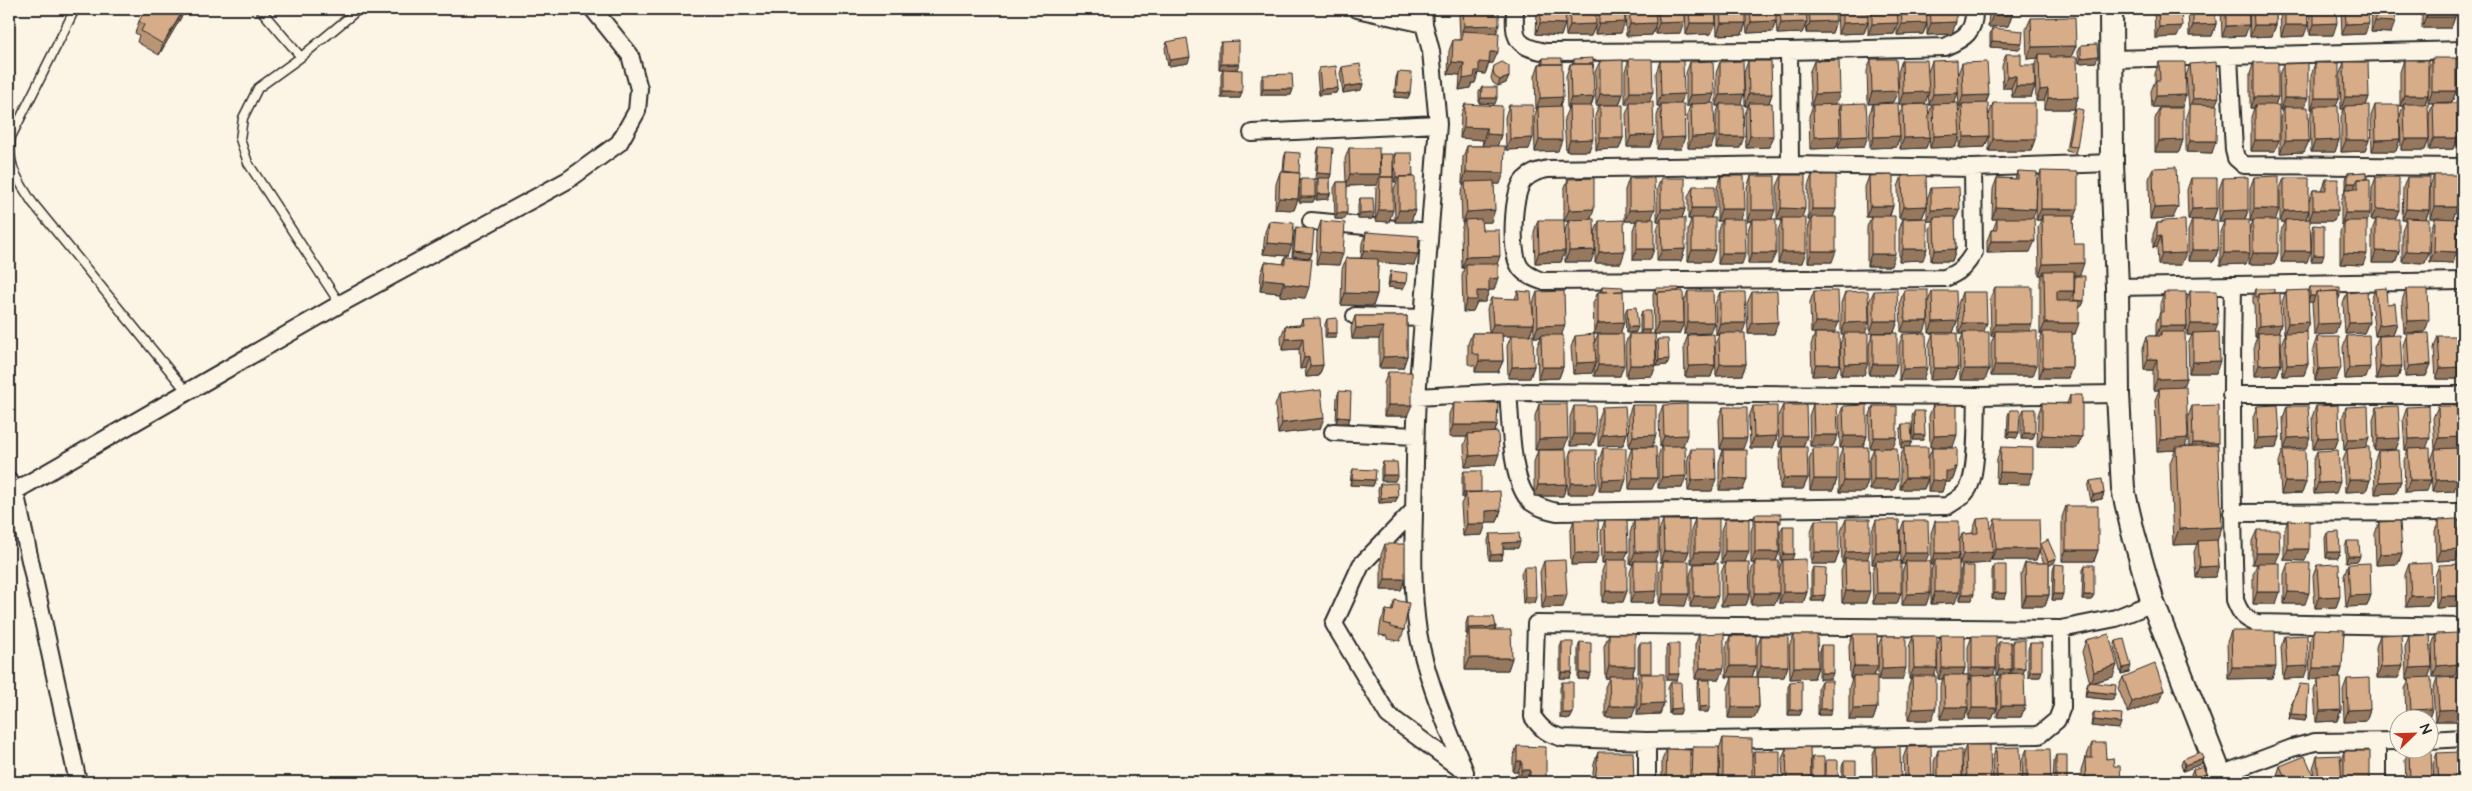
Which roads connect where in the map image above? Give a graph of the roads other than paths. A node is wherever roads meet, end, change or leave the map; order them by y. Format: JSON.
{"nodes":[{"id":1,"x":75,"y":9,"type":"edge"},
{"id":2,"x":260,"y":9,"type":"edge"},
{"id":3,"x":359,"y":9,"type":"edge"},
{"id":4,"x":593,"y":9,"type":"edge"},
{"id":5,"x":1357,"y":9,"type":"edge"},
{"id":6,"x":1515,"y":9,"type":"edge"},
{"id":7,"x":1974,"y":9,"type":"edge"},
{"id":8,"x":2111,"y":9,"type":"edge"},
{"id":9,"x":1423,"y":17,"type":"edge"},
{"id":10,"x":2463,"y":50,"type":"edge"},
{"id":11,"x":1789,"y":51,"type":"junction"},
{"id":12,"x":301,"y":56,"type":"junction"},
{"id":13,"x":2229,"y":57,"type":"junction"},
{"id":14,"x":2112,"y":59,"type":"junction"},
{"id":15,"x":1438,"y":124,"type":"junction"},
{"id":16,"x":1252,"y":133,"type":"dead end"},
{"id":17,"x":2112,"y":163,"type":"junction"},
{"id":18,"x":1790,"y":165,"type":"junction"},
{"id":19,"x":2463,"y":167,"type":"edge"},
{"id":20,"x":1973,"y":168,"type":"junction"},
{"id":21,"x":1311,"y":221,"type":"dead end"},
{"id":22,"x":1429,"y":232,"type":"junction"},
{"id":23,"x":2463,"y":282,"type":"edge"},
{"id":24,"x":2233,"y":285,"type":"junction"},
{"id":25,"x":2117,"y":287,"type":"junction"},
{"id":26,"x":340,"y":304,"type":"junction"},
{"id":27,"x":1355,"y":316,"type":"edge"},
{"id":28,"x":1423,"y":318,"type":"junction"},
{"id":29,"x":187,"y":392,"type":"junction"},
{"id":30,"x":1508,"y":392,"type":"junction"},
{"id":31,"x":2118,"y":394,"type":"junction"},
{"id":32,"x":2231,"y":395,"type":"junction"},
{"id":33,"x":2463,"y":395,"type":"edge"},
{"id":34,"x":1977,"y":396,"type":"junction"},
{"id":35,"x":1417,"y":397,"type":"junction"},
{"id":36,"x":1333,"y":432,"type":"dead end"},
{"id":37,"x":1415,"y":436,"type":"junction"},
{"id":38,"x":12,"y":486,"type":"edge"},
{"id":39,"x":1414,"y":510,"type":"junction"},
{"id":40,"x":2463,"y":512,"type":"edge"},
{"id":41,"x":2232,"y":513,"type":"junction"},
{"id":42,"x":2153,"y":603,"type":"junction"},
{"id":43,"x":2463,"y":627,"type":"edge"},
{"id":44,"x":2060,"y":629,"type":"junction"},
{"id":45,"x":2463,"y":738,"type":"edge"},
{"id":46,"x":2440,"y":739,"type":"edge"},
{"id":47,"x":1647,"y":741,"type":"junction"},
{"id":48,"x":2390,"y":741,"type":"edge"},
{"id":49,"x":2377,"y":742,"type":"junction"},
{"id":50,"x":2222,"y":778,"type":"edge"},
{"id":51,"x":73,"y":780,"type":"edge"},
{"id":52,"x":1647,"y":782,"type":"edge"},
{"id":53,"x":2377,"y":782,"type":"edge"}],
"edges":[{"from":1,"to":29,"type":"lane"},
{"from":2,"to":12,"type":"lane"},
{"from":3,"to":12,"type":"lane"},
{"from":4,"to":26,"type":"street"},
{"from":5,"to":9,"type":"street"},
{"from":6,"to":11,"type":"street"},
{"from":7,"to":11,"type":"street"},
{"from":8,"to":14,"type":"street"},
{"from":9,"to":15,"type":"street"},
{"from":10,"to":13,"type":"street"},
{"from":11,"to":18,"type":"street"},
{"from":12,"to":26,"type":"lane"},
{"from":13,"to":14,"type":"street"},
{"from":13,"to":19,"type":"street"},
{"from":14,"to":17,"type":"street"},
{"from":15,"to":16,"type":"street"},
{"from":15,"to":22,"type":"street"},
{"from":17,"to":20,"type":"street"},
{"from":17,"to":25,"type":"street"},
{"from":18,"to":20,"type":"street"},
{"from":18,"to":20,"type":"street"},
{"from":21,"to":22,"type":"street"},
{"from":22,"to":28,"type":"street"},
{"from":23,"to":24,"type":"street"},
{"from":24,"to":25,"type":"street"},
{"from":24,"to":32,"type":"street"},
{"from":25,"to":31,"type":"street"},
{"from":26,"to":29,"type":"street"},
{"from":27,"to":28,"type":"street"},
{"from":28,"to":35,"type":"street"},
{"from":29,"to":38,"type":"street"},
{"from":30,"to":34,"type":"street"},
{"from":30,"to":34,"type":"street"},
{"from":30,"to":35,"type":"street"},
{"from":31,"to":34,"type":"street"},
{"from":31,"to":42,"type":"street"},
{"from":32,"to":33,"type":"street"},
{"from":32,"to":41,"type":"street"},
{"from":35,"to":37,"type":"street"},
{"from":36,"to":37,"type":"street"},
{"from":37,"to":39,"type":"street"},
{"from":38,"to":51,"type":"street"},
{"from":39,"to":39,"type":"street"},
{"from":40,"to":41,"type":"street"},
{"from":41,"to":43,"type":"street"},
{"from":42,"to":44,"type":"street"},
{"from":42,"to":50,"type":"street"},
{"from":44,"to":47,"type":"street"},
{"from":44,"to":47,"type":"street"},
{"from":45,"to":46,"type":"street"},
{"from":47,"to":52,"type":"street"},
{"from":48,"to":49,"type":"street"},
{"from":49,"to":50,"type":"street"},
{"from":49,"to":53,"type":"street"}]}
